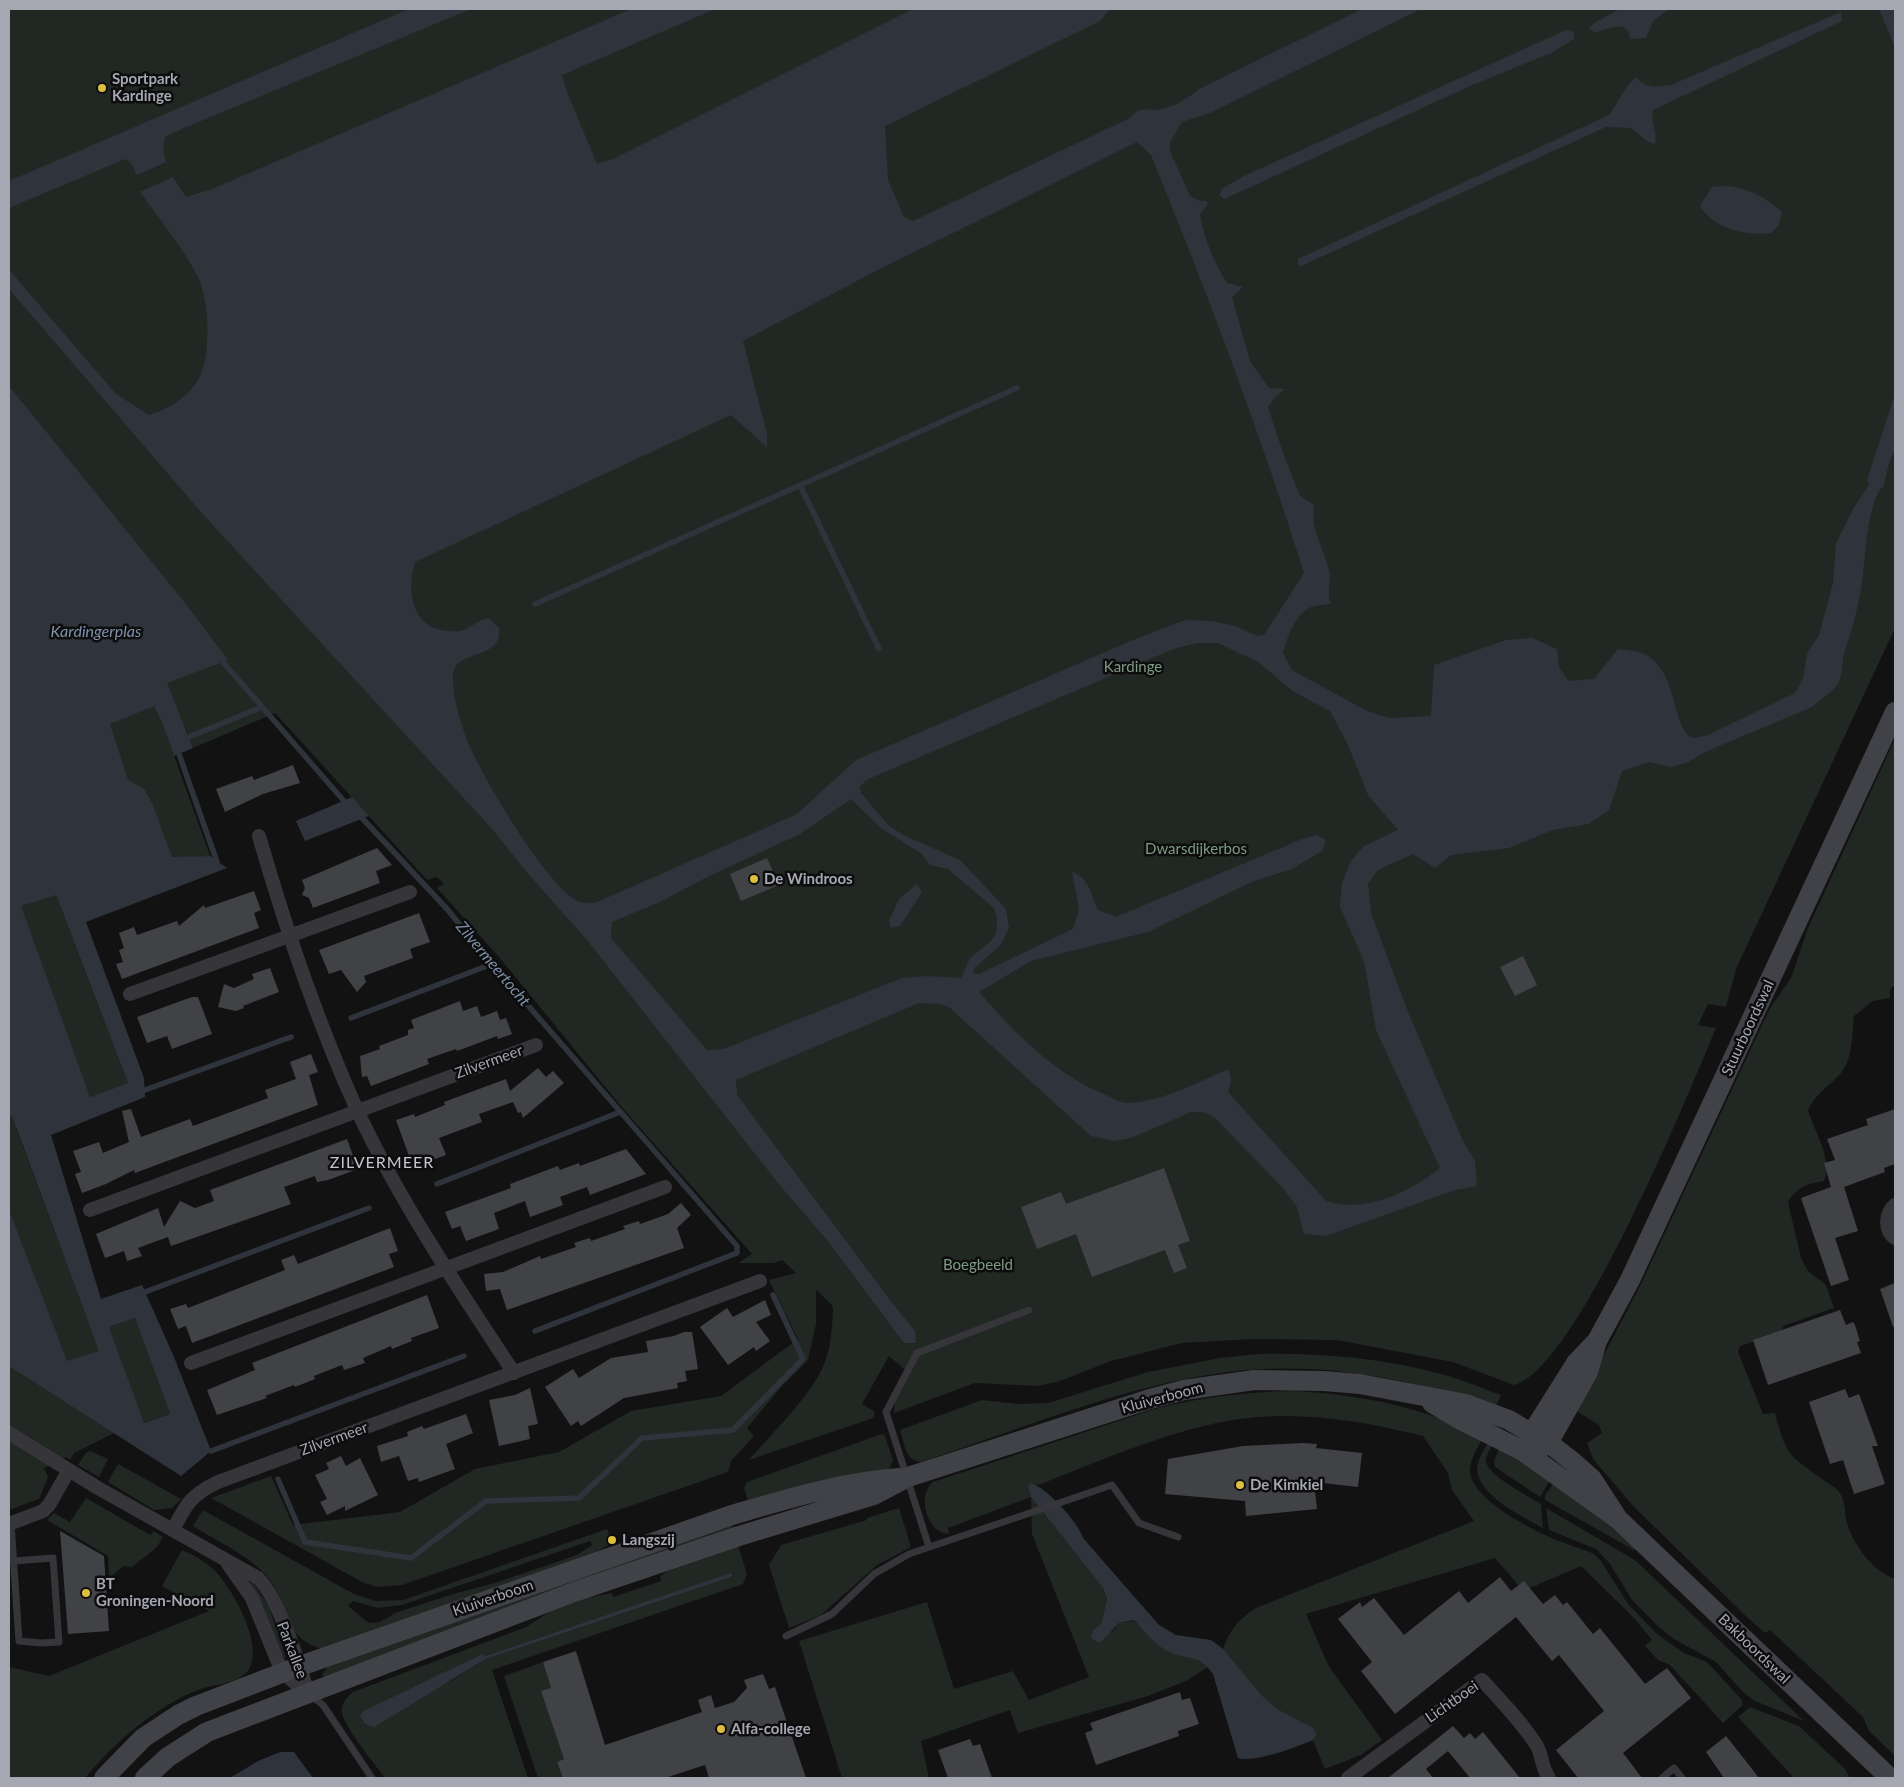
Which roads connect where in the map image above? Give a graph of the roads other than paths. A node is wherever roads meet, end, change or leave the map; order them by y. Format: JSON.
{"nodes":[{"id":1,"x":1895,"y":712,"type":"edge"},
{"id":2,"x":259,"y":836,"type":"dead end"},
{"id":3,"x":410,"y":892,"type":"dead end"},
{"id":4,"x":288,"y":937,"type":"junction"},
{"id":5,"x":130,"y":994,"type":"dead end"},
{"id":6,"x":536,"y":1045,"type":"dead end"},
{"id":7,"x":358,"y":1110,"type":"junction"},
{"id":8,"x":665,"y":1187,"type":"dead end"},
{"id":9,"x":1895,"y":1205,"type":"edge"},
{"id":10,"x":90,"y":1210,"type":"dead end"},
{"id":11,"x":1895,"y":1238,"type":"edge"},
{"id":12,"x":445,"y":1268,"type":"junction"},
{"id":13,"x":760,"y":1281,"type":"dead end"},
{"id":14,"x":1029,"y":1310,"type":"dead end"},
{"id":15,"x":191,"y":1363,"type":"dead end"},
{"id":16,"x":514,"y":1373,"type":"junction"},
{"id":17,"x":1424,"y":1398,"type":"junction"},
{"id":18,"x":9,"y":1433,"type":"edge"},
{"id":19,"x":1540,"y":1438,"type":"junction"},
{"id":20,"x":1530,"y":1456,"type":"junction"},
{"id":21,"x":70,"y":1470,"type":"junction"},
{"id":22,"x":908,"y":1477,"type":"junction"},
{"id":23,"x":1618,"y":1519,"type":"junction"},
{"id":24,"x":10,"y":1524,"type":"edge"},
{"id":25,"x":173,"y":1530,"type":"junction"},
{"id":26,"x":1178,"y":1537,"type":"dead end"},
{"id":27,"x":929,"y":1546,"type":"junction"},
{"id":28,"x":225,"y":1559,"type":"junction"},
{"id":29,"x":14,"y":1561,"type":"junction"},
{"id":30,"x":786,"y":1636,"type":"dead end"},
{"id":31,"x":291,"y":1669,"type":"junction"},
{"id":32,"x":308,"y":1694,"type":"junction"},
{"id":33,"x":104,"y":1778,"type":"edge"},
{"id":34,"x":145,"y":1778,"type":"edge"},
{"id":35,"x":372,"y":1778,"type":"edge"},
{"id":36,"x":1348,"y":1778,"type":"edge"},
{"id":37,"x":1549,"y":1778,"type":"edge"},
{"id":38,"x":1662,"y":1778,"type":"edge"},
{"id":39,"x":1682,"y":1778,"type":"edge"},
{"id":40,"x":1890,"y":1778,"type":"edge"}],
"edges":[{"from":1,"to":19,"type":"main road","name":"Stuurboordswal"},
{"from":2,"to":4,"type":"street"},
{"from":3,"to":4,"type":"street"},
{"from":4,"to":5,"type":"street"},
{"from":4,"to":7,"type":"street"},
{"from":6,"to":7,"type":"street","name":"Zilvermeer"},
{"from":7,"to":10,"type":"street","name":"Zilvermeer"},
{"from":7,"to":12,"type":"street"},
{"from":8,"to":12,"type":"street"},
{"from":9,"to":11,"type":"street"},
{"from":12,"to":15,"type":"street"},
{"from":12,"to":16,"type":"street"},
{"from":13,"to":16,"type":"street","name":"Zilvermeer"},
{"from":14,"to":22,"type":"lane"},
{"from":16,"to":25,"type":"street","name":"Zilvermeer"},
{"from":17,"to":19,"type":"main road","name":"Kluiverboom"},
{"from":17,"to":20,"type":"main road","name":"Kluiverboom"},
{"from":17,"to":22,"type":"main road","name":"Kluiverboom"},
{"from":18,"to":21,"type":"street","name":"Parkallee"},
{"from":19,"to":20,"type":"main road","name":"Stuurboordswal"},
{"from":19,"to":23,"type":"main road","name":"Bakboordswal"},
{"from":20,"to":23,"type":"main road","name":"Bakboordswal"},
{"from":21,"to":24,"type":"street"},
{"from":21,"to":25,"type":"street","name":"Parkallee"},
{"from":22,"to":27,"type":"lane"},
{"from":22,"to":31,"type":"main road","name":"Kluiverboom"},
{"from":22,"to":32,"type":"main road","name":"Kluiverboom"},
{"from":23,"to":40,"type":"main road","name":"Bakboordswal"},
{"from":24,"to":29,"type":"lane"},
{"from":25,"to":28,"type":"street","name":"Parkallee"},
{"from":26,"to":27,"type":"lane"},
{"from":27,"to":30,"type":"lane"},
{"from":28,"to":31,"type":"street","name":"Parkallee"},
{"from":28,"to":31,"type":"street","name":"Parkallee"},
{"from":29,"to":29,"type":"lane"},
{"from":31,"to":32,"type":"street","name":"Parkallee"},
{"from":31,"to":32,"type":"street","name":"Parkallee"},
{"from":31,"to":33,"type":"main road","name":"Kluiverboom"},
{"from":32,"to":34,"type":"main road","name":"Kluiverboom"},
{"from":32,"to":35,"type":"lane"},
{"from":36,"to":37,"type":"street","name":"Lichtboei"},
{"from":38,"to":39,"type":"lane"}]}
